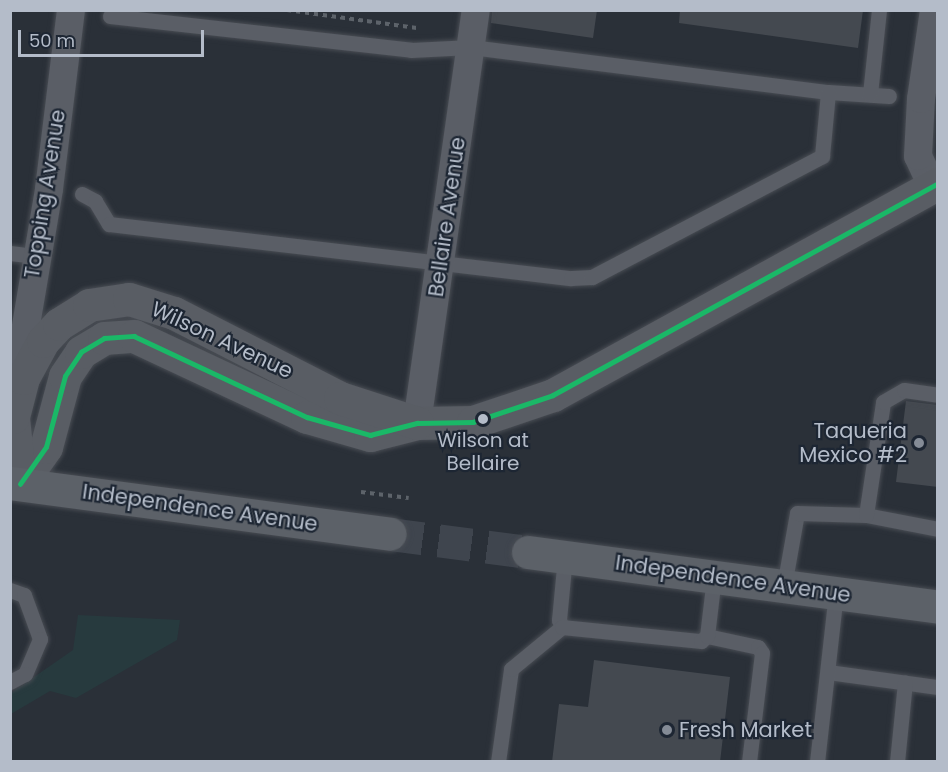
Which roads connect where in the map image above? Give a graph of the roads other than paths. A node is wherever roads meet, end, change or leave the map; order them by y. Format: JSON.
{"nodes":[{"id":1,"x":71,"y":10,"type":"edge"},
{"id":2,"x":476,"y":10,"type":"edge"},
{"id":3,"x":879,"y":10,"type":"edge"},
{"id":4,"x":934,"y":10,"type":"edge"},
{"id":5,"x":110,"y":16,"type":"dead end"},
{"id":6,"x":471,"y":47,"type":"junction"},
{"id":7,"x":828,"y":92,"type":"junction"},
{"id":8,"x":870,"y":94,"type":"junction"},
{"id":9,"x":889,"y":96,"type":"dead end"},
{"id":10,"x":935,"y":185,"type":"edge"},
{"id":11,"x":82,"y":194,"type":"dead end"},
{"id":12,"x":23,"y":254,"type":"edge"},
{"id":13,"x":440,"y":263,"type":"junction"},
{"id":14,"x":23,"y":378,"type":"junction"},
{"id":15,"x":938,"y":395,"type":"edge"},
{"id":16,"x":417,"y":423,"type":"junction"},
{"id":17,"x":16,"y":483,"type":"edge"},
{"id":18,"x":866,"y":515,"type":"junction"},
{"id":19,"x":938,"y":529,"type":"edge"},
{"id":20,"x":390,"y":534,"type":"tunnel mouth"},
{"id":21,"x":528,"y":552,"type":"tunnel mouth"},
{"id":22,"x":565,"y":557,"type":"junction"},
{"id":23,"x":714,"y":577,"type":"junction"},
{"id":24,"x":784,"y":586,"type":"junction"},
{"id":25,"x":10,"y":591,"type":"edge"},
{"id":26,"x":836,"y":593,"type":"junction"},
{"id":27,"x":938,"y":607,"type":"edge"},
{"id":28,"x":562,"y":627,"type":"junction"},
{"id":29,"x":707,"y":636,"type":"junction"},
{"id":30,"x":828,"y":672,"type":"junction"},
{"id":31,"x":10,"y":682,"type":"edge"},
{"id":32,"x":905,"y":682,"type":"junction"},
{"id":33,"x":938,"y":687,"type":"edge"},
{"id":34,"x":498,"y":762,"type":"edge"},
{"id":35,"x":749,"y":762,"type":"edge"},
{"id":36,"x":817,"y":762,"type":"edge"},
{"id":37,"x":897,"y":762,"type":"edge"}],
"edges":[{"from":1,"to":12,"type":"street","name":"Topping Avenue"},
{"from":2,"to":6,"type":"street","name":"Bellaire Avenue"},
{"from":3,"to":8,"type":"lane"},
{"from":4,"to":10,"type":"street"},
{"from":5,"to":6,"type":"lane"},
{"from":6,"to":7,"type":"lane"},
{"from":6,"to":13,"type":"street","name":"Bellaire Avenue"},
{"from":7,"to":8,"type":"lane"},
{"from":7,"to":13,"type":"lane"},
{"from":8,"to":9,"type":"lane"},
{"from":10,"to":16,"type":"main road","name":"Wilson Avenue"},
{"from":11,"to":13,"type":"lane"},
{"from":12,"to":14,"type":"street","name":"Topping Avenue"},
{"from":13,"to":16,"type":"street","name":"Bellaire Avenue"},
{"from":14,"to":16,"type":"main road","name":"Wilson Avenue"},
{"from":14,"to":17,"type":"main road","name":"Wilson Avenue"},
{"from":15,"to":18,"type":"lane"},
{"from":16,"to":17,"type":"main road","name":"Wilson Avenue"},
{"from":17,"to":20,"type":"main road","name":"Independence Avenue"},
{"from":18,"to":19,"type":"lane"},
{"from":18,"to":24,"type":"lane"},
{"from":21,"to":22,"type":"main road","name":"Independence Avenue"},
{"from":22,"to":23,"type":"main road","name":"Independence Avenue"},
{"from":22,"to":28,"type":"lane"},
{"from":23,"to":24,"type":"main road","name":"Independence Avenue"},
{"from":23,"to":29,"type":"lane"},
{"from":24,"to":26,"type":"main road","name":"Independence Avenue"},
{"from":25,"to":31,"type":"lane"},
{"from":26,"to":27,"type":"main road","name":"Independence Avenue"},
{"from":26,"to":30,"type":"lane"},
{"from":28,"to":29,"type":"lane"},
{"from":28,"to":34,"type":"lane"},
{"from":29,"to":35,"type":"lane"},
{"from":30,"to":32,"type":"lane"},
{"from":30,"to":36,"type":"lane"},
{"from":32,"to":33,"type":"lane"},
{"from":32,"to":37,"type":"lane"}]}
